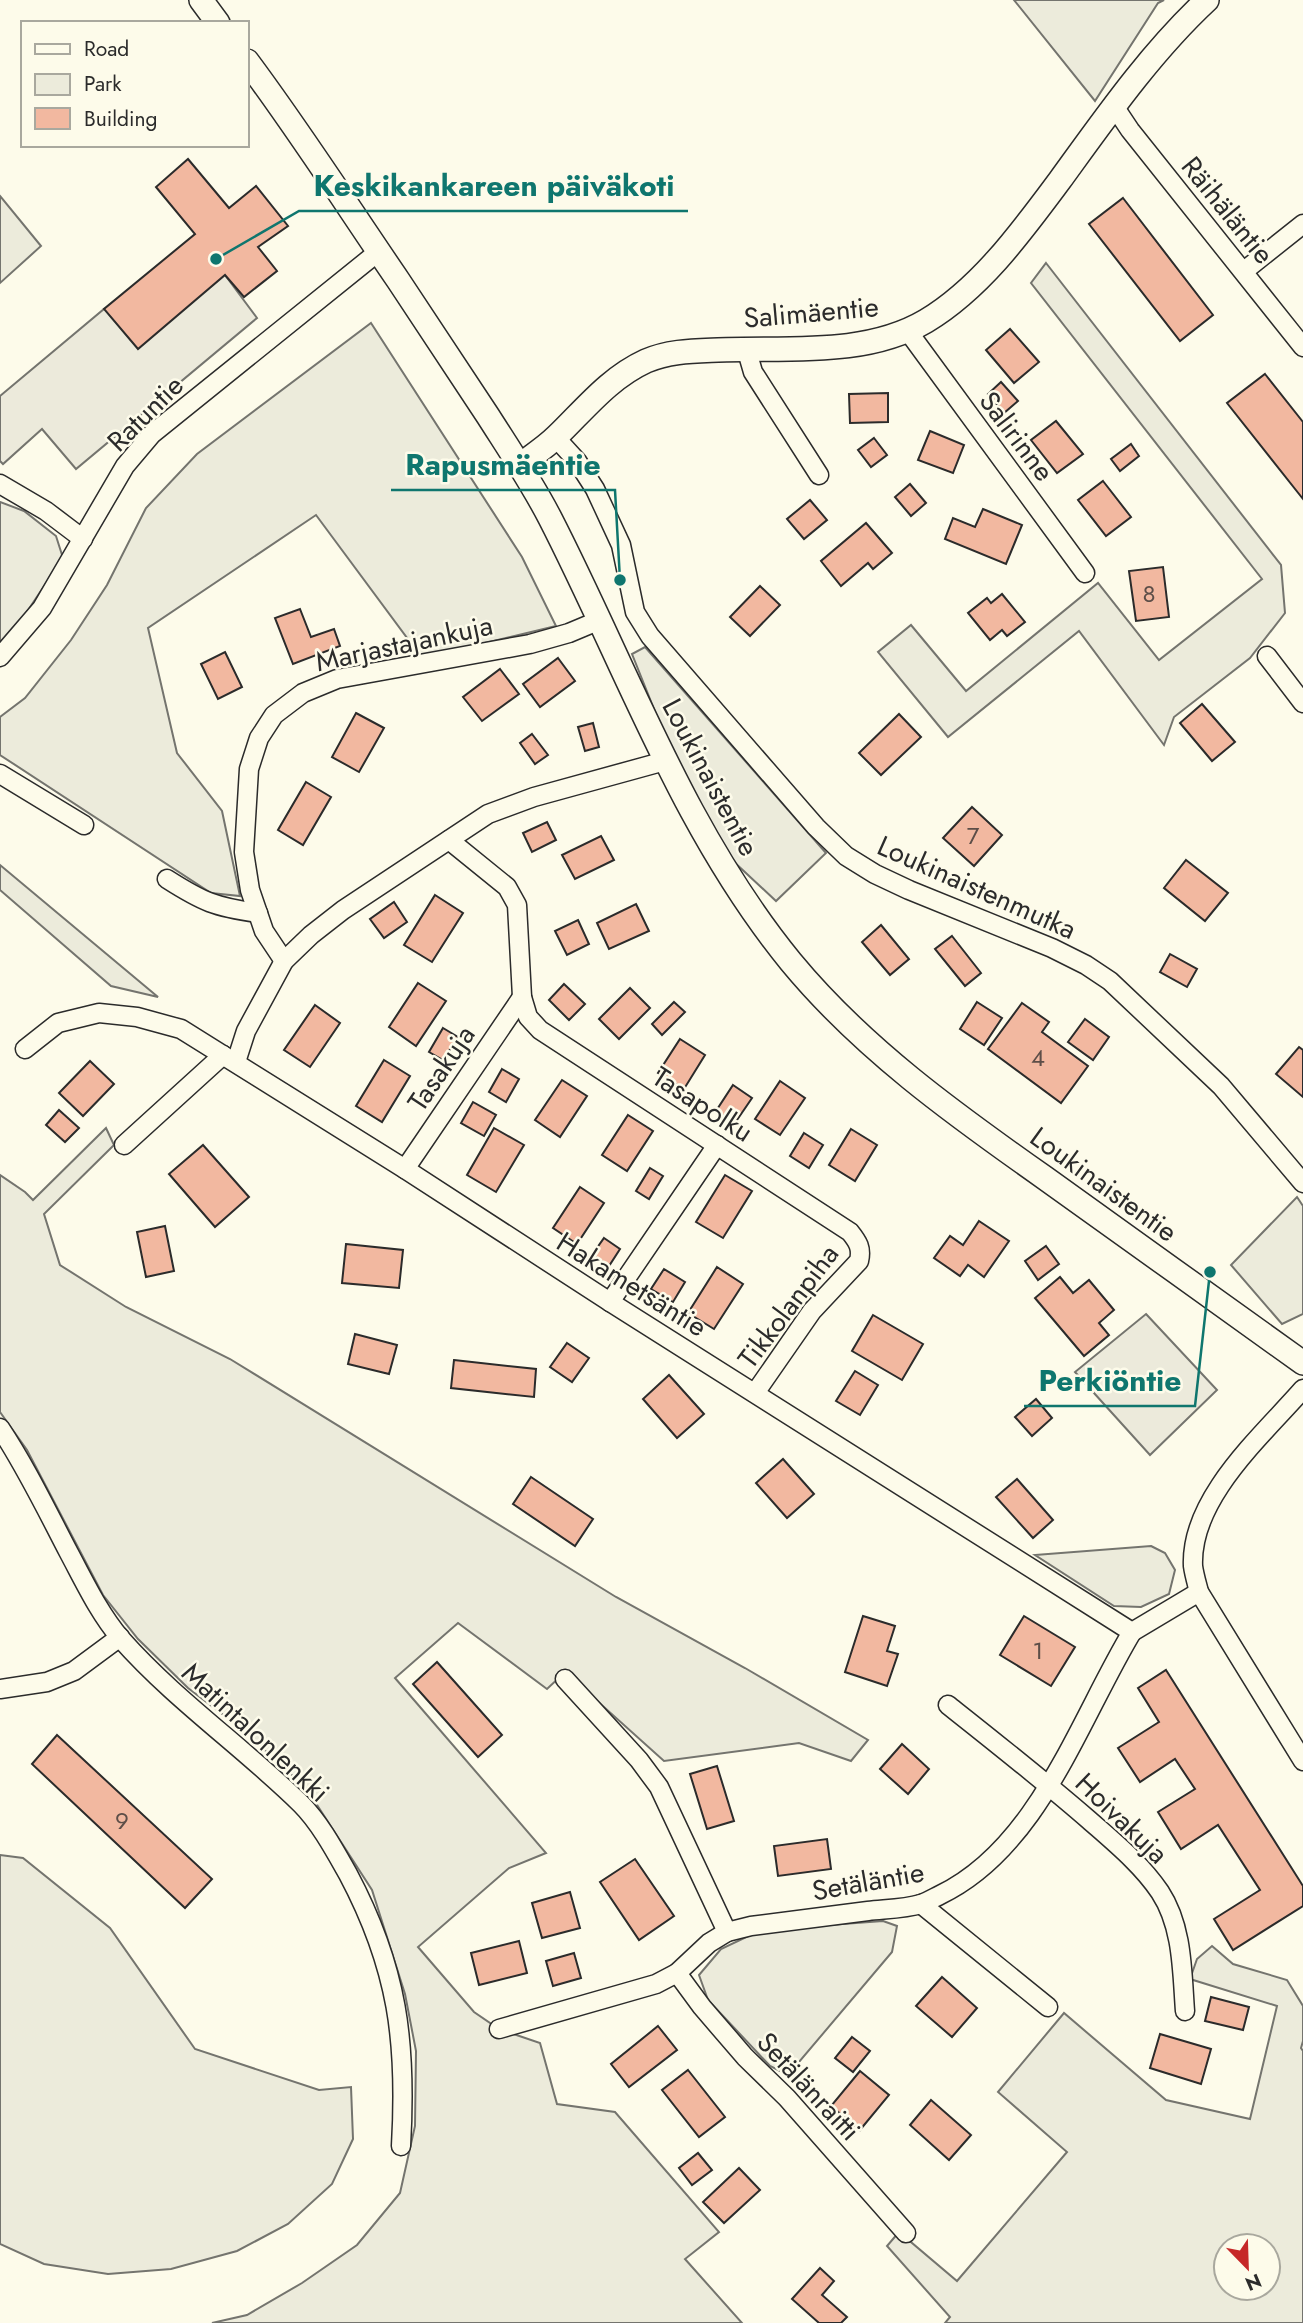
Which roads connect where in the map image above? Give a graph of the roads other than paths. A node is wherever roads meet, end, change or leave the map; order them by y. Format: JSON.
{"nodes":[{"id":1,"x":201,"y":0,"type":"edge"},
{"id":2,"x":1208,"y":0,"type":"edge"},
{"id":3,"x":217,"y":21,"type":"edge"},
{"id":4,"x":248,"y":62,"type":"edge"},
{"id":5,"x":1114,"y":106,"type":"junction"},
{"id":6,"x":1303,"y":224,"type":"edge"},
{"id":7,"x":379,"y":252,"type":"junction"},
{"id":8,"x":1244,"y":271,"type":"junction"},
{"id":9,"x":907,"y":330,"type":"junction"},
{"id":10,"x":1303,"y":346,"type":"edge"},
{"id":11,"x":746,"y":348,"type":"junction"},
{"id":12,"x":555,"y":438,"type":"junction"},
{"id":13,"x":520,"y":465,"type":"junction"},
{"id":14,"x":819,"y":475,"type":"dead end"},
{"id":15,"x":0,"y":484,"type":"edge"},
{"id":16,"x":83,"y":539,"type":"junction"},
{"id":17,"x":1085,"y":573,"type":"dead end"},
{"id":18,"x":600,"y":620,"type":"junction"},
{"id":19,"x":1267,"y":656,"type":"dead end"},
{"id":20,"x":0,"y":657,"type":"edge"},
{"id":21,"x":1303,"y":703,"type":"edge"},
{"id":22,"x":665,"y":761,"type":"junction"},
{"id":23,"x":0,"y":774,"type":"edge"},
{"id":24,"x":84,"y":825,"type":"dead end"},
{"id":25,"x":450,"y":840,"type":"junction"},
{"id":26,"x":167,"y":879,"type":"dead end"},
{"id":27,"x":258,"y":913,"type":"junction"},
{"id":28,"x":284,"y":961,"type":"junction"},
{"id":29,"x":522,"y":997,"type":"junction"},
{"id":30,"x":25,"y":1049,"type":"dead end"},
{"id":31,"x":230,"y":1058,"type":"junction"},
{"id":32,"x":124,"y":1144,"type":"dead end"},
{"id":33,"x":717,"y":1145,"type":"junction"},
{"id":34,"x":405,"y":1169,"type":"junction"},
{"id":35,"x":1303,"y":1183,"type":"edge"},
{"id":36,"x":862,"y":1251,"type":"joint"},
{"id":37,"x":610,"y":1302,"type":"junction"},
{"id":38,"x":1303,"y":1363,"type":"edge"},
{"id":39,"x":1303,"y":1390,"type":"edge"},
{"id":40,"x":755,"y":1393,"type":"junction"},
{"id":41,"x":0,"y":1427,"type":"edge"},
{"id":42,"x":1199,"y":1592,"type":"junction"},
{"id":43,"x":1132,"y":1632,"type":"junction"},
{"id":44,"x":120,"y":1637,"type":"junction"},
{"id":45,"x":565,"y":1679,"type":"dead end"},
{"id":46,"x":0,"y":1689,"type":"edge"},
{"id":47,"x":948,"y":1705,"type":"dead end"},
{"id":48,"x":1303,"y":1761,"type":"edge"},
{"id":49,"x":1049,"y":1785,"type":"junction"},
{"id":50,"x":921,"y":1904,"type":"junction"},
{"id":51,"x":727,"y":1932,"type":"junction"},
{"id":52,"x":677,"y":1973,"type":"junction"},
{"id":53,"x":1048,"y":2007,"type":"dead end"},
{"id":54,"x":1185,"y":2011,"type":"dead end"},
{"id":55,"x":499,"y":2029,"type":"dead end"},
{"id":56,"x":401,"y":2146,"type":"dead end"},
{"id":57,"x":906,"y":2232,"type":"dead end"}],
"edges":[{"from":1,"to":3,"type":"street"},
{"from":2,"to":5,"type":"street","name":"Salimäentie"},
{"from":4,"to":7,"type":"street","name":"Loukinaistentie"},
{"from":5,"to":8,"type":"street","name":"Räihäläntie"},
{"from":5,"to":9,"type":"street","name":"Salimäentie"},
{"from":6,"to":8,"type":"street"},
{"from":7,"to":13,"type":"street","name":"Loukinaistentie"},
{"from":7,"to":16,"type":"street","name":"Ratuntie"},
{"from":8,"to":10,"type":"street","name":"Räihäläntie"},
{"from":9,"to":11,"type":"street","name":"Salimäentie"},
{"from":9,"to":17,"type":"street","name":"Salirinne"},
{"from":11,"to":12,"type":"street","name":"Salimäentie"},
{"from":11,"to":14,"type":"street"},
{"from":12,"to":13,"type":"street","name":"Salimäentie"},
{"from":12,"to":35,"type":"street","name":"Loukinaistenmutka"},
{"from":13,"to":18,"type":"street","name":"Loukinaistentie"},
{"from":15,"to":16,"type":"street"},
{"from":16,"to":20,"type":"street","name":"Ratuntie"},
{"from":18,"to":22,"type":"street","name":"Loukinaistentie"},
{"from":18,"to":27,"type":"street","name":"Marjastajankuja"},
{"from":19,"to":21,"type":"street"},
{"from":22,"to":25,"type":"street"},
{"from":22,"to":38,"type":"street","name":"Loukinaistentie"},
{"from":23,"to":24,"type":"street"},
{"from":25,"to":28,"type":"street"},
{"from":25,"to":29,"type":"street"},
{"from":26,"to":27,"type":"street"},
{"from":27,"to":28,"type":"street","name":"Marjastajankuja"},
{"from":28,"to":31,"type":"street"},
{"from":29,"to":33,"type":"street","name":"Tasapolku"},
{"from":29,"to":34,"type":"street","name":"Tasakuja"},
{"from":30,"to":31,"type":"street","name":"Hakametsäntie"},
{"from":31,"to":32,"type":"street"},
{"from":31,"to":34,"type":"street","name":"Hakametsäntie"},
{"from":33,"to":36,"type":"street","name":"Tasapolku"},
{"from":33,"to":37,"type":"street"},
{"from":34,"to":37,"type":"street","name":"Hakametsäntie"},
{"from":36,"to":40,"type":"street","name":"Tikkolanpiha"},
{"from":37,"to":40,"type":"street","name":"Hakametsäntie"},
{"from":39,"to":42,"type":"street"},
{"from":40,"to":43,"type":"street","name":"Hakametsäntie"},
{"from":41,"to":44,"type":"street","name":"Matintalonlenkki"},
{"from":42,"to":43,"type":"street"},
{"from":42,"to":48,"type":"street"},
{"from":43,"to":49,"type":"street","name":"Setäläntie"},
{"from":44,"to":46,"type":"street"},
{"from":44,"to":56,"type":"street","name":"Matintalonlenkki"},
{"from":45,"to":51,"type":"street"},
{"from":47,"to":49,"type":"street","name":"Hoivakuja"},
{"from":49,"to":50,"type":"street","name":"Setäläntie"},
{"from":49,"to":54,"type":"street","name":"Hoivakuja"},
{"from":50,"to":51,"type":"street","name":"Setäläntie"},
{"from":50,"to":53,"type":"street"},
{"from":51,"to":52,"type":"street","name":"Setäläntie"},
{"from":52,"to":55,"type":"street","name":"Setäläntie"},
{"from":52,"to":57,"type":"street","name":"Setälänraitti"}]}
